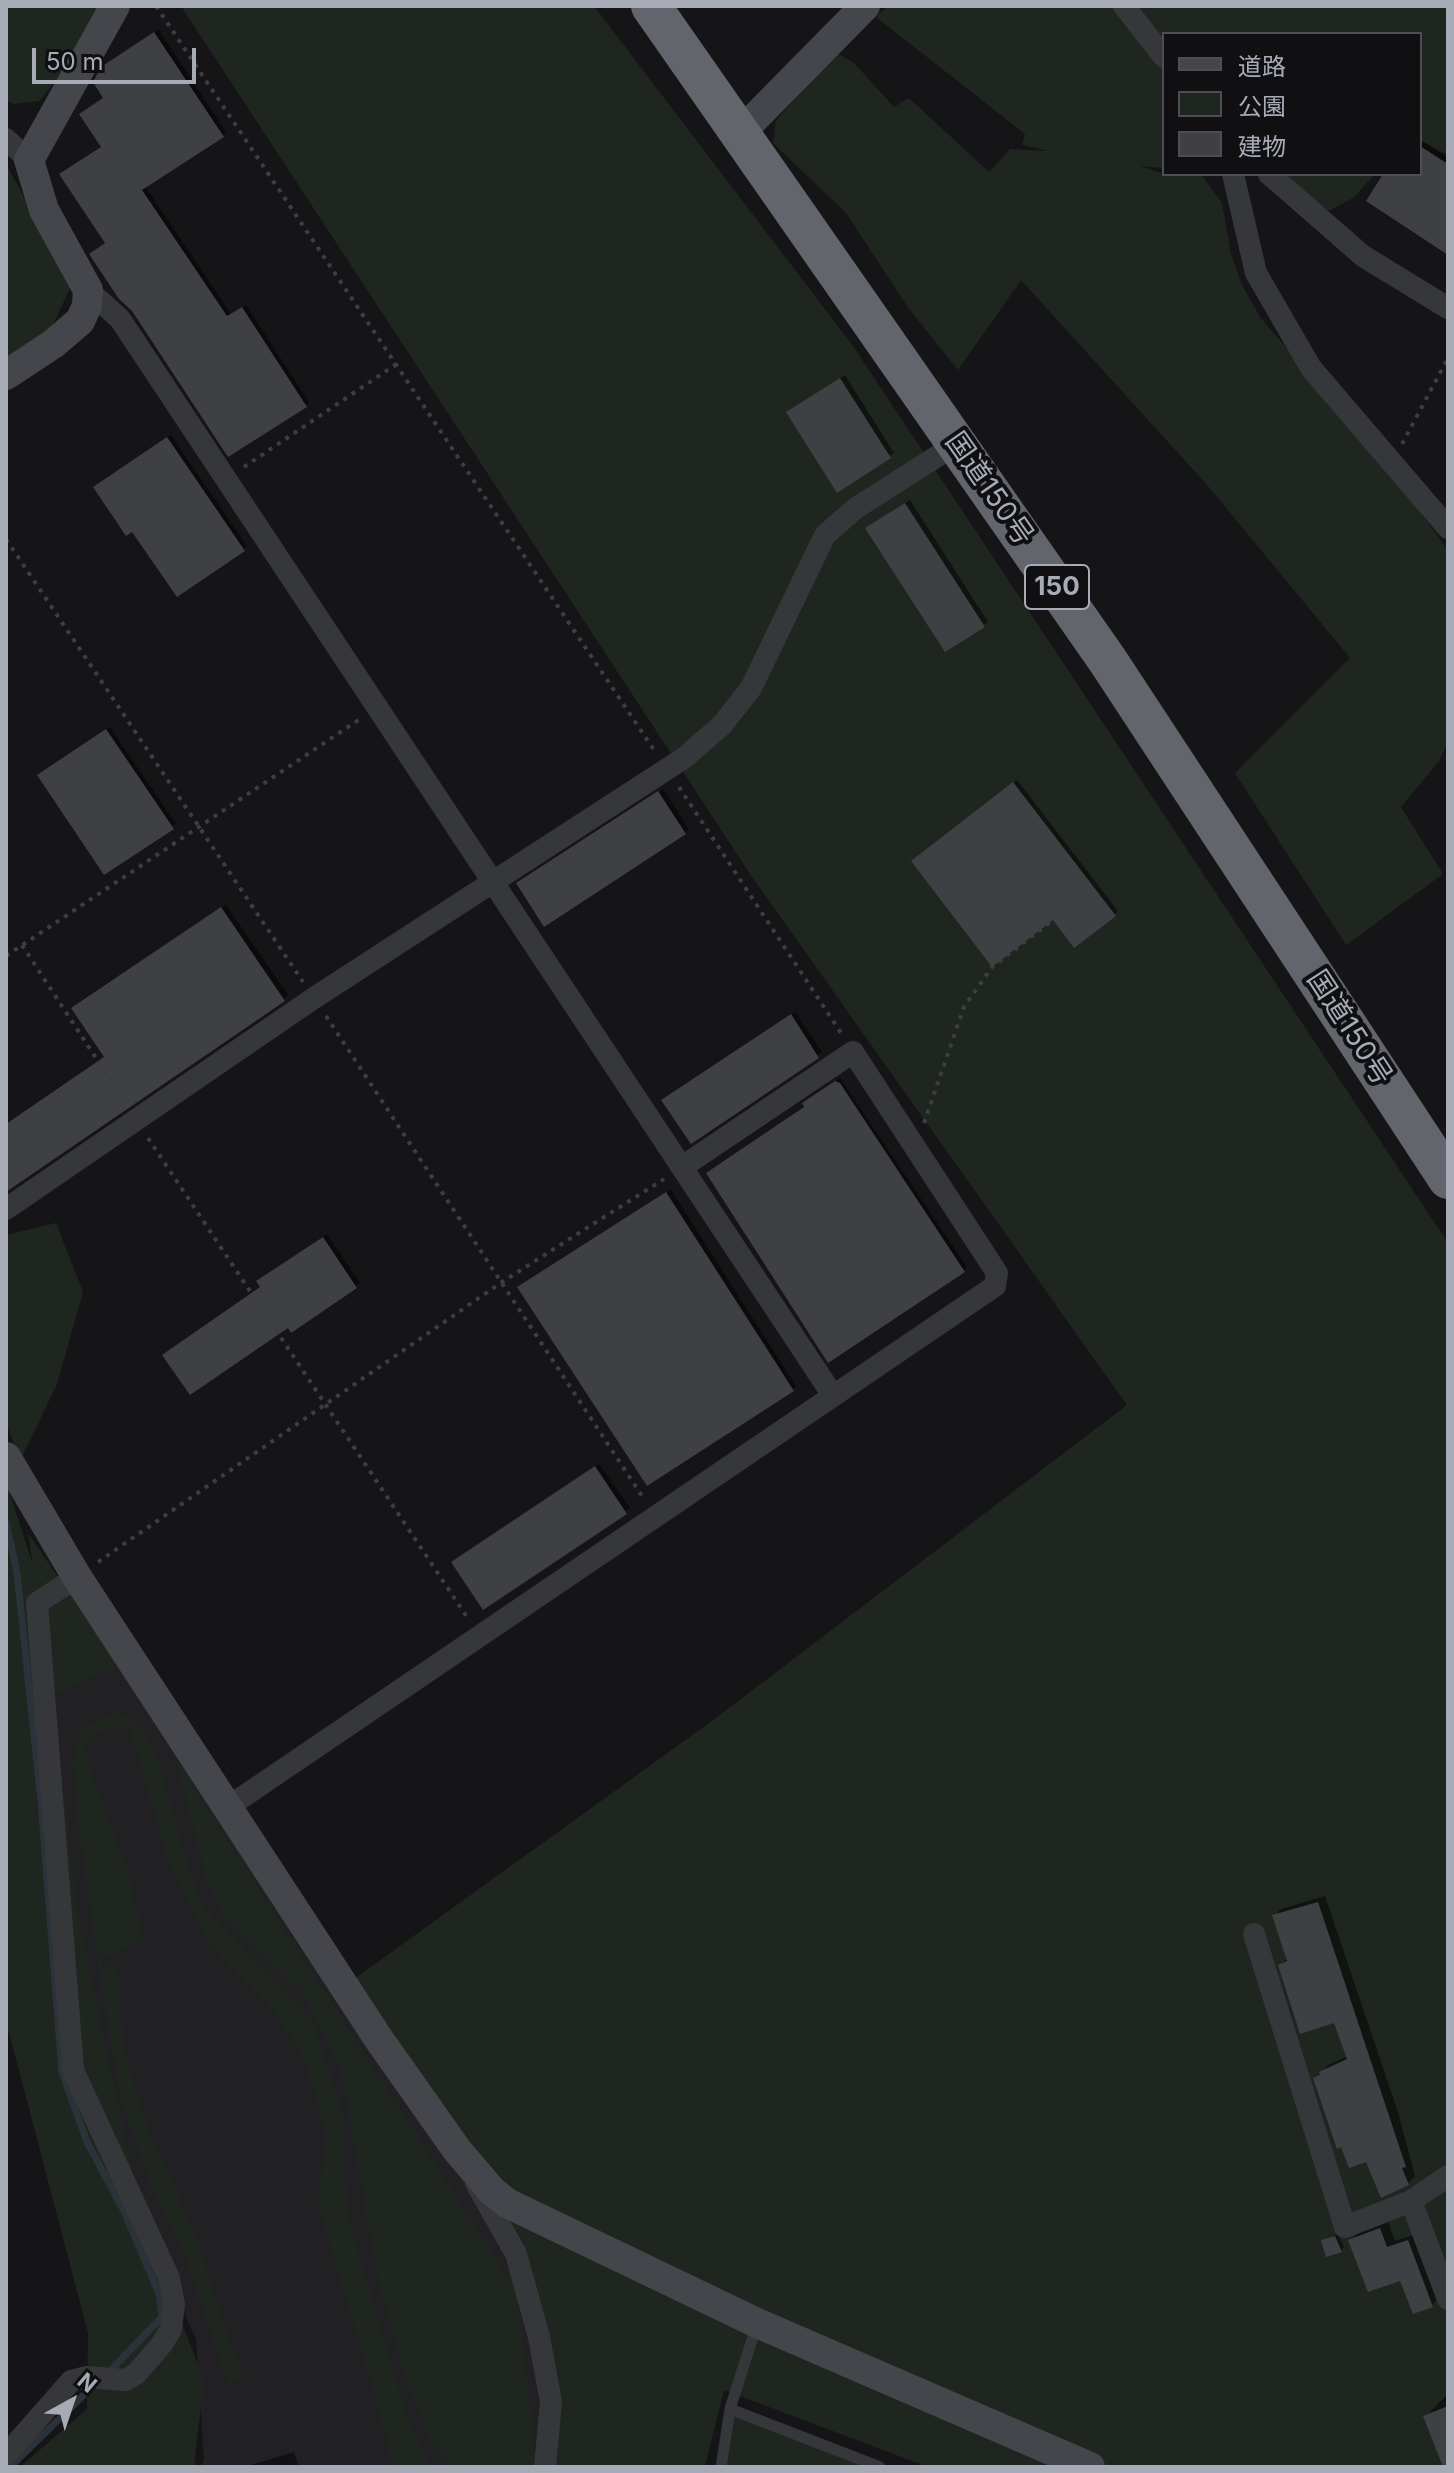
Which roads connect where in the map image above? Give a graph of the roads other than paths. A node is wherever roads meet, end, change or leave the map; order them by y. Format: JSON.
{"nodes":[{"id":1,"x":115,"y":6,"type":"edge"},
{"id":2,"x":651,"y":6,"type":"edge"},
{"id":3,"x":865,"y":6,"type":"edge"},
{"id":4,"x":1124,"y":6,"type":"edge"},
{"id":5,"x":1162,"y":54,"type":"edge"},
{"id":6,"x":741,"y":132,"type":"junction"},
{"id":7,"x":6,"y":139,"type":"edge"},
{"id":8,"x":29,"y":160,"type":"junction"},
{"id":9,"x":1233,"y":176,"type":"edge"},
{"id":10,"x":1271,"y":176,"type":"edge"},
{"id":11,"x":88,"y":290,"type":"junction"},
{"id":12,"x":1448,"y":308,"type":"edge"},
{"id":13,"x":6,"y":375,"type":"edge"},
{"id":14,"x":958,"y":443,"type":"junction"},
{"id":15,"x":1448,"y":528,"type":"edge"},
{"id":16,"x":492,"y":881,"type":"junction"},
{"id":17,"x":682,"y":1167,"type":"junction"},
{"id":18,"x":1448,"y":1179,"type":"edge"},
{"id":19,"x":6,"y":1209,"type":"edge"},
{"id":20,"x":832,"y":1394,"type":"junction"},
{"id":21,"x":6,"y":1457,"type":"edge"},
{"id":22,"x":77,"y":1577,"type":"junction"},
{"id":23,"x":228,"y":1807,"type":"junction"},
{"id":24,"x":1254,"y":1934,"type":"dead end"},
{"id":25,"x":457,"y":2150,"type":"junction"},
{"id":26,"x":1448,"y":2176,"type":"edge"},
{"id":27,"x":1411,"y":2201,"type":"junction"},
{"id":28,"x":1448,"y":2299,"type":"edge"},
{"id":29,"x":757,"y":2323,"type":"junction"},
{"id":30,"x":730,"y":2409,"type":"junction"},
{"id":31,"x":6,"y":2455,"type":"edge"},
{"id":32,"x":864,"y":2464,"type":"edge"},
{"id":33,"x":545,"y":2467,"type":"edge"},
{"id":34,"x":721,"y":2467,"type":"edge"},
{"id":35,"x":880,"y":2467,"type":"edge"},
{"id":36,"x":1090,"y":2467,"type":"edge"}],
"edges":[{"from":1,"to":8,"type":"street"},
{"from":2,"to":6,"type":"highway","name":"国道150号","number":"150"},
{"from":3,"to":6,"type":"street"},
{"from":4,"to":5,"type":"street"},
{"from":6,"to":14,"type":"highway","name":"国道150号","number":"150"},
{"from":7,"to":8,"type":"street"},
{"from":8,"to":11,"type":"street"},
{"from":9,"to":15,"type":"street"},
{"from":10,"to":12,"type":"street"},
{"from":11,"to":13,"type":"street"},
{"from":11,"to":16,"type":"street"},
{"from":14,"to":16,"type":"street"},
{"from":14,"to":18,"type":"highway","name":"国道150号","number":"150"},
{"from":16,"to":17,"type":"street"},
{"from":16,"to":19,"type":"street"},
{"from":17,"to":20,"type":"street"},
{"from":17,"to":20,"type":"street"},
{"from":20,"to":23,"type":"street"},
{"from":21,"to":22,"type":"street"},
{"from":22,"to":23,"type":"street"},
{"from":22,"to":31,"type":"street"},
{"from":23,"to":25,"type":"street"},
{"from":24,"to":27,"type":"street"},
{"from":25,"to":29,"type":"street"},
{"from":25,"to":33,"type":"street"},
{"from":26,"to":27,"type":"street"},
{"from":27,"to":28,"type":"street"},
{"from":29,"to":30,"type":"lane"},
{"from":29,"to":36,"type":"street"},
{"from":30,"to":32,"type":"lane"},
{"from":30,"to":34,"type":"lane"},
{"from":32,"to":35,"type":"lane"}]}
